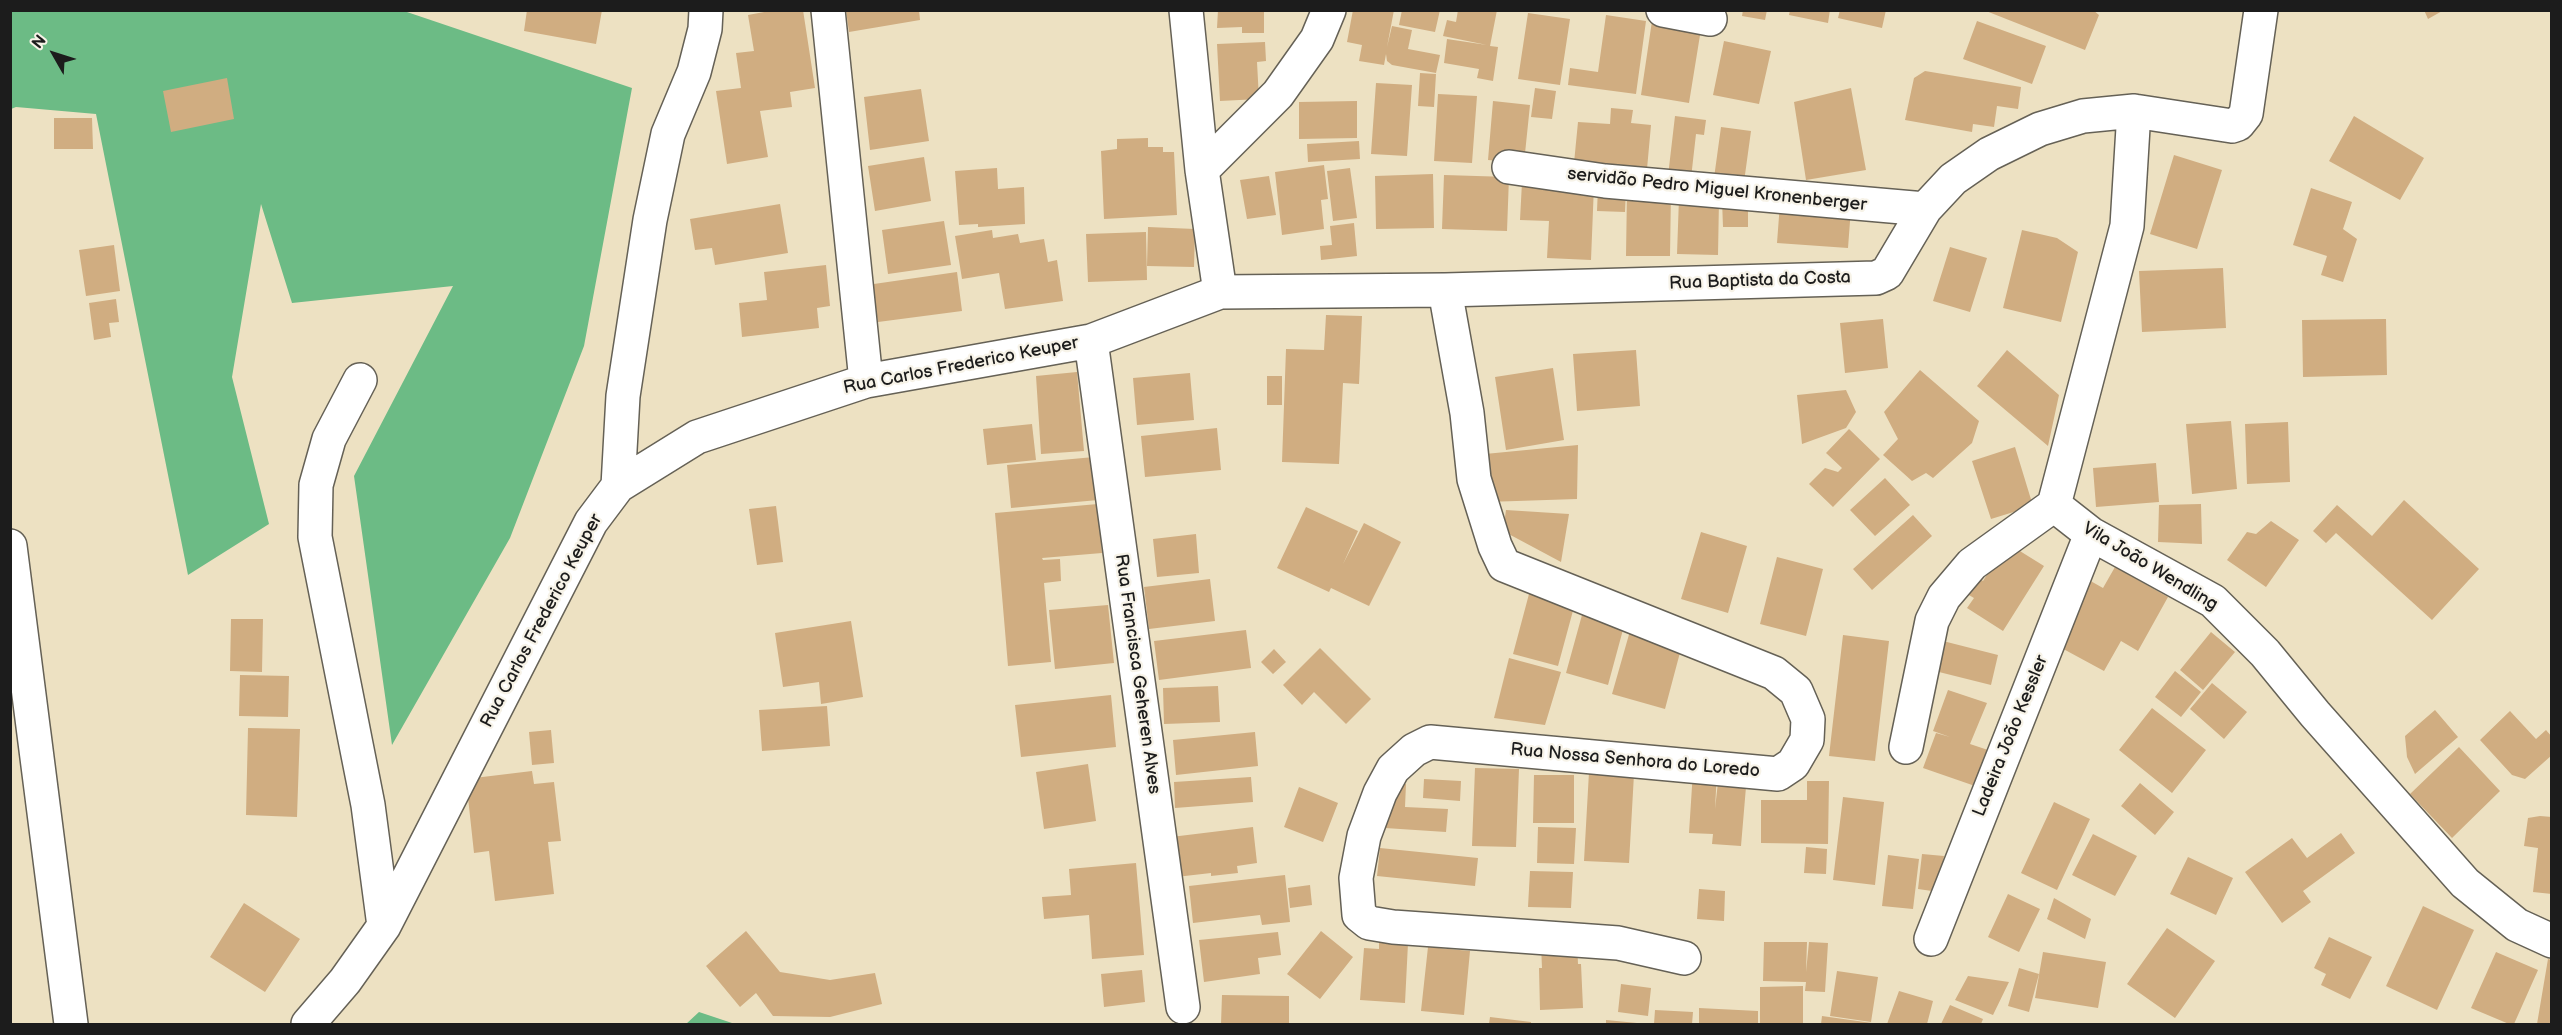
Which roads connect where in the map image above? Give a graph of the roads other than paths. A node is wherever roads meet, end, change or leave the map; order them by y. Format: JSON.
{"nodes":[{"id":1,"x":706,"y":10,"type":"edge"},
{"id":2,"x":828,"y":10,"type":"edge"},
{"id":3,"x":1186,"y":10,"type":"edge"},
{"id":4,"x":1329,"y":10,"type":"edge"},
{"id":5,"x":1663,"y":10,"type":"edge"},
{"id":6,"x":2261,"y":10,"type":"edge"},
{"id":7,"x":1710,"y":19,"type":"dead end"},
{"id":8,"x":2134,"y":111,"type":"junction"},
{"id":9,"x":1509,"y":166,"type":"dead end"},
{"id":10,"x":1202,"y":170,"type":"junction"},
{"id":11,"x":1925,"y":209,"type":"junction"},
{"id":12,"x":1445,"y":290,"type":"junction"},
{"id":13,"x":1220,"y":292,"type":"junction"},
{"id":14,"x":1091,"y":340,"type":"junction"},
{"id":15,"x":360,"y":380,"type":"dead end"},
{"id":16,"x":866,"y":381,"type":"junction"},
{"id":17,"x":618,"y":486,"type":"junction"},
{"id":18,"x":2054,"y":505,"type":"junction"},
{"id":19,"x":2091,"y":534,"type":"junction"},
{"id":20,"x":10,"y":546,"type":"edge"},
{"id":21,"x":1906,"y":747,"type":"dead end"},
{"id":22,"x":384,"y":926,"type":"junction"},
{"id":23,"x":1931,"y":939,"type":"dead end"},
{"id":24,"x":2552,"y":942,"type":"edge"},
{"id":25,"x":1684,"y":958,"type":"dead end"},
{"id":26,"x":1183,"y":1007,"type":"dead end"},
{"id":27,"x":71,"y":1024,"type":"edge"},
{"id":28,"x":308,"y":1024,"type":"edge"}],
"edges":[{"from":1,"to":17,"type":"street"},
{"from":2,"to":16,"type":"street"},
{"from":3,"to":10,"type":"street"},
{"from":4,"to":10,"type":"street"},
{"from":5,"to":7,"type":"street"},
{"from":6,"to":8,"type":"street","name":"Rua Baptista da Costa"},
{"from":8,"to":11,"type":"street","name":"Rua Baptista da Costa"},
{"from":8,"to":18,"type":"street"},
{"from":9,"to":11,"type":"street","name":"servidão Pedro Miguel Kronenberger"},
{"from":10,"to":13,"type":"street"},
{"from":11,"to":12,"type":"street","name":"Rua Baptista da Costa"},
{"from":12,"to":13,"type":"street","name":"Rua Baptista da Costa"},
{"from":12,"to":25,"type":"street","name":"Rua Nossa Senhora do Loredo"},
{"from":13,"to":14,"type":"street","name":"Rua Carlos Frederico Keuper"},
{"from":14,"to":16,"type":"street","name":"Rua Carlos Frederico Keuper"},
{"from":14,"to":26,"type":"street","name":"Rua Francisca Geheren Alves"},
{"from":15,"to":22,"type":"street"},
{"from":16,"to":17,"type":"street","name":"Rua Carlos Frederico Keuper"},
{"from":17,"to":22,"type":"street","name":"Rua Carlos Frederico Keuper"},
{"from":18,"to":19,"type":"street","name":"Vila João Wendling"},
{"from":18,"to":21,"type":"street"},
{"from":19,"to":23,"type":"street","name":"Ladeira João Kessler"},
{"from":19,"to":24,"type":"street","name":"Vila João Wendling"},
{"from":20,"to":27,"type":"street"},
{"from":22,"to":28,"type":"street","name":"Rua Carlos Frederico Keuper"}]}
